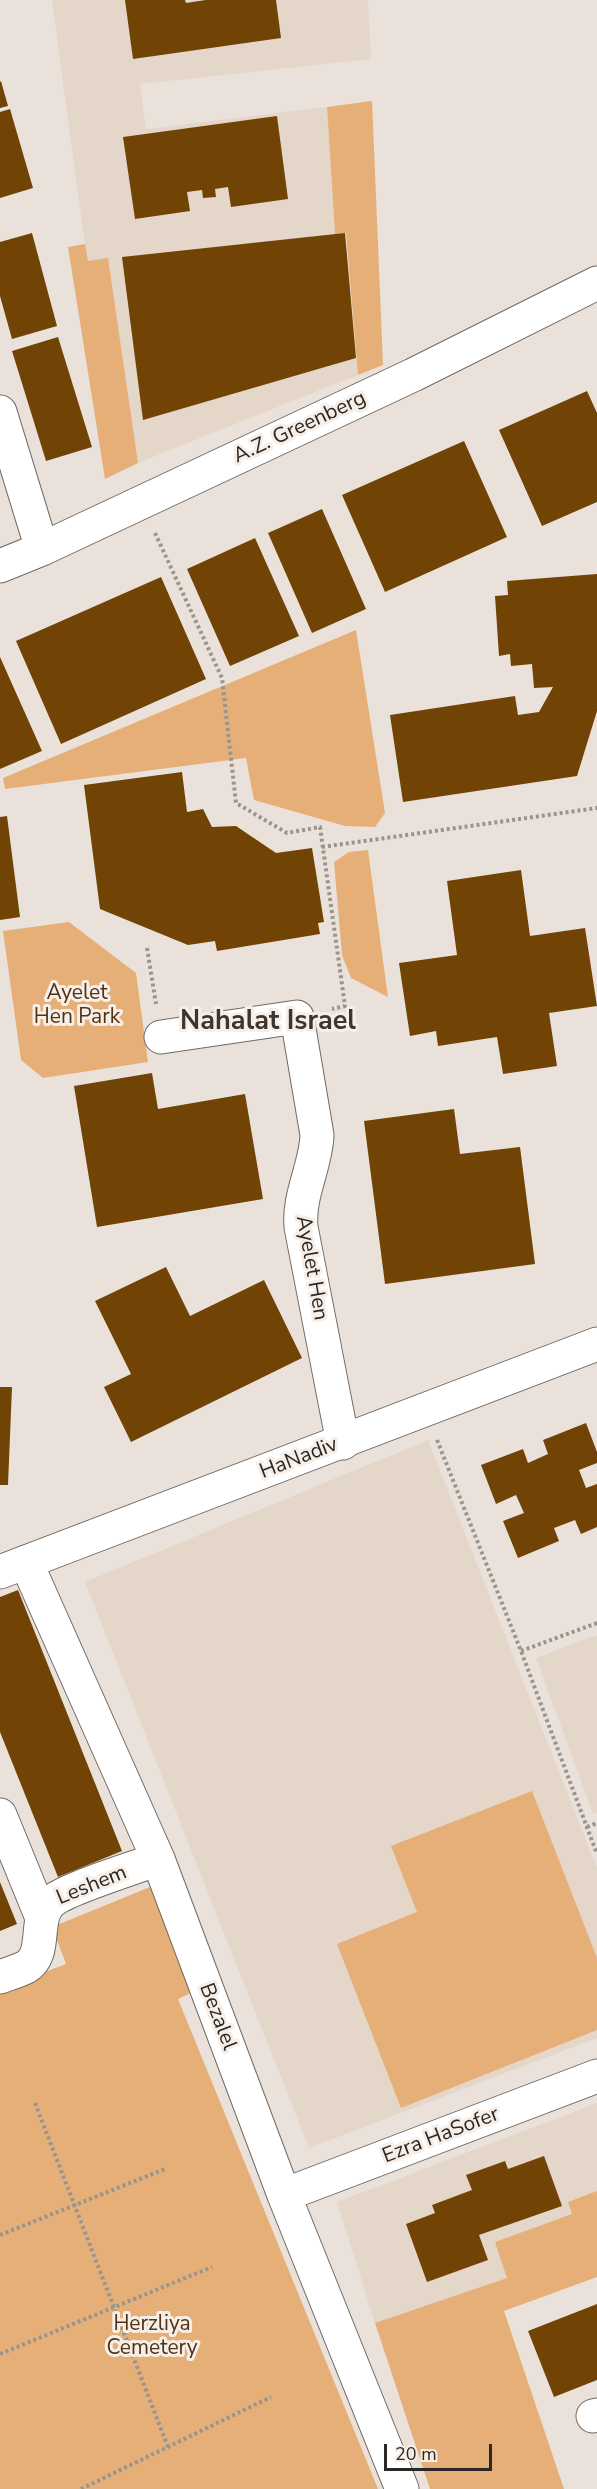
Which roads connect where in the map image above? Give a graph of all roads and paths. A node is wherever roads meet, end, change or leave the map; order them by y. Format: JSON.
{"nodes":[{"id":1,"x":597,"y":283,"type":"edge"},
{"id":2,"x":0,"y":412,"type":"edge"},
{"id":3,"x":141,"y":502,"type":"junction"},
{"id":4,"x":42,"y":549,"type":"junction"},
{"id":5,"x":0,"y":566,"type":"edge"},
{"id":6,"x":597,"y":808,"type":"edge"},
{"id":7,"x":322,"y":847,"type":"junction"},
{"id":8,"x":147,"y":948,"type":"dead end"},
{"id":9,"x":297,"y":1017,"type":"junction"},
{"id":10,"x":161,"y":1037,"type":"joint"},
{"id":11,"x":597,"y":1344,"type":"edge"},
{"id":12,"x":425,"y":1409,"type":"junction"},
{"id":13,"x":343,"y":1443,"type":"junction"},
{"id":14,"x":13,"y":1567,"type":"edge"},
{"id":15,"x":597,"y":1623,"type":"edge"},
{"id":16,"x":521,"y":1651,"type":"junction"},
{"id":17,"x":0,"y":1815,"type":"edge"},
{"id":18,"x":597,"y":1823,"type":"edge"},
{"id":19,"x":587,"y":1827,"type":"junction"},
{"id":20,"x":597,"y":1854,"type":"edge"},
{"id":21,"x":158,"y":1859,"type":"junction"},
{"id":22,"x":42,"y":1918,"type":"junction"},
{"id":23,"x":0,"y":1977,"type":"edge"},
{"id":24,"x":597,"y":2076,"type":"edge"},
{"id":25,"x":35,"y":2103,"type":"dead end"},
{"id":26,"x":165,"y":2169,"type":"dead end"},
{"id":27,"x":284,"y":2195,"type":"junction"},
{"id":28,"x":73,"y":2206,"type":"junction"},
{"id":29,"x":0,"y":2235,"type":"edge"},
{"id":30,"x":212,"y":2267,"type":"dead end"},
{"id":31,"x":113,"y":2307,"type":"junction"},
{"id":32,"x":0,"y":2354,"type":"edge"},
{"id":33,"x":271,"y":2397,"type":"dead end"},
{"id":34,"x":168,"y":2447,"type":"junction"},
{"id":35,"x":401,"y":2485,"type":"edge"},
{"id":36,"x":81,"y":2489,"type":"edge"}],
"edges":[{"from":1,"to":3,"type":"street","name":"A.Z. Greenberg"},
{"from":2,"to":4,"type":"street"},
{"from":3,"to":4,"type":"street","name":"A.Z. Greenberg"},
{"from":3,"to":7,"type":"path"},
{"from":4,"to":5,"type":"street","name":"A.Z. Greenberg"},
{"from":6,"to":7,"type":"path"},
{"from":7,"to":9,"type":"path"},
{"from":8,"to":10,"type":"path"},
{"from":9,"to":10,"type":"street"},
{"from":9,"to":13,"type":"street","name":"Ayelet Hen"},
{"from":11,"to":12,"type":"street","name":"HaNadiv"},
{"from":12,"to":13,"type":"street","name":"HaNadiv"},
{"from":12,"to":16,"type":"path"},
{"from":13,"to":14,"type":"street","name":"HaNadiv"},
{"from":14,"to":21,"type":"street","name":"Bezalel"},
{"from":15,"to":16,"type":"path"},
{"from":16,"to":19,"type":"path"},
{"from":17,"to":22,"type":"street"},
{"from":18,"to":19,"type":"path"},
{"from":19,"to":20,"type":"path"},
{"from":21,"to":22,"type":"street","name":"Leshem"},
{"from":21,"to":27,"type":"street","name":"Bezalel"},
{"from":22,"to":23,"type":"street","name":"Leshem"},
{"from":24,"to":27,"type":"street","name":"Ezra HaSofer"},
{"from":25,"to":28,"type":"path"},
{"from":26,"to":28,"type":"path"},
{"from":27,"to":35,"type":"street","name":"Bezalel"},
{"from":28,"to":29,"type":"path"},
{"from":28,"to":31,"type":"path"},
{"from":30,"to":31,"type":"path"},
{"from":31,"to":32,"type":"path"},
{"from":31,"to":34,"type":"path"},
{"from":33,"to":34,"type":"path"},
{"from":34,"to":36,"type":"path"}]}
